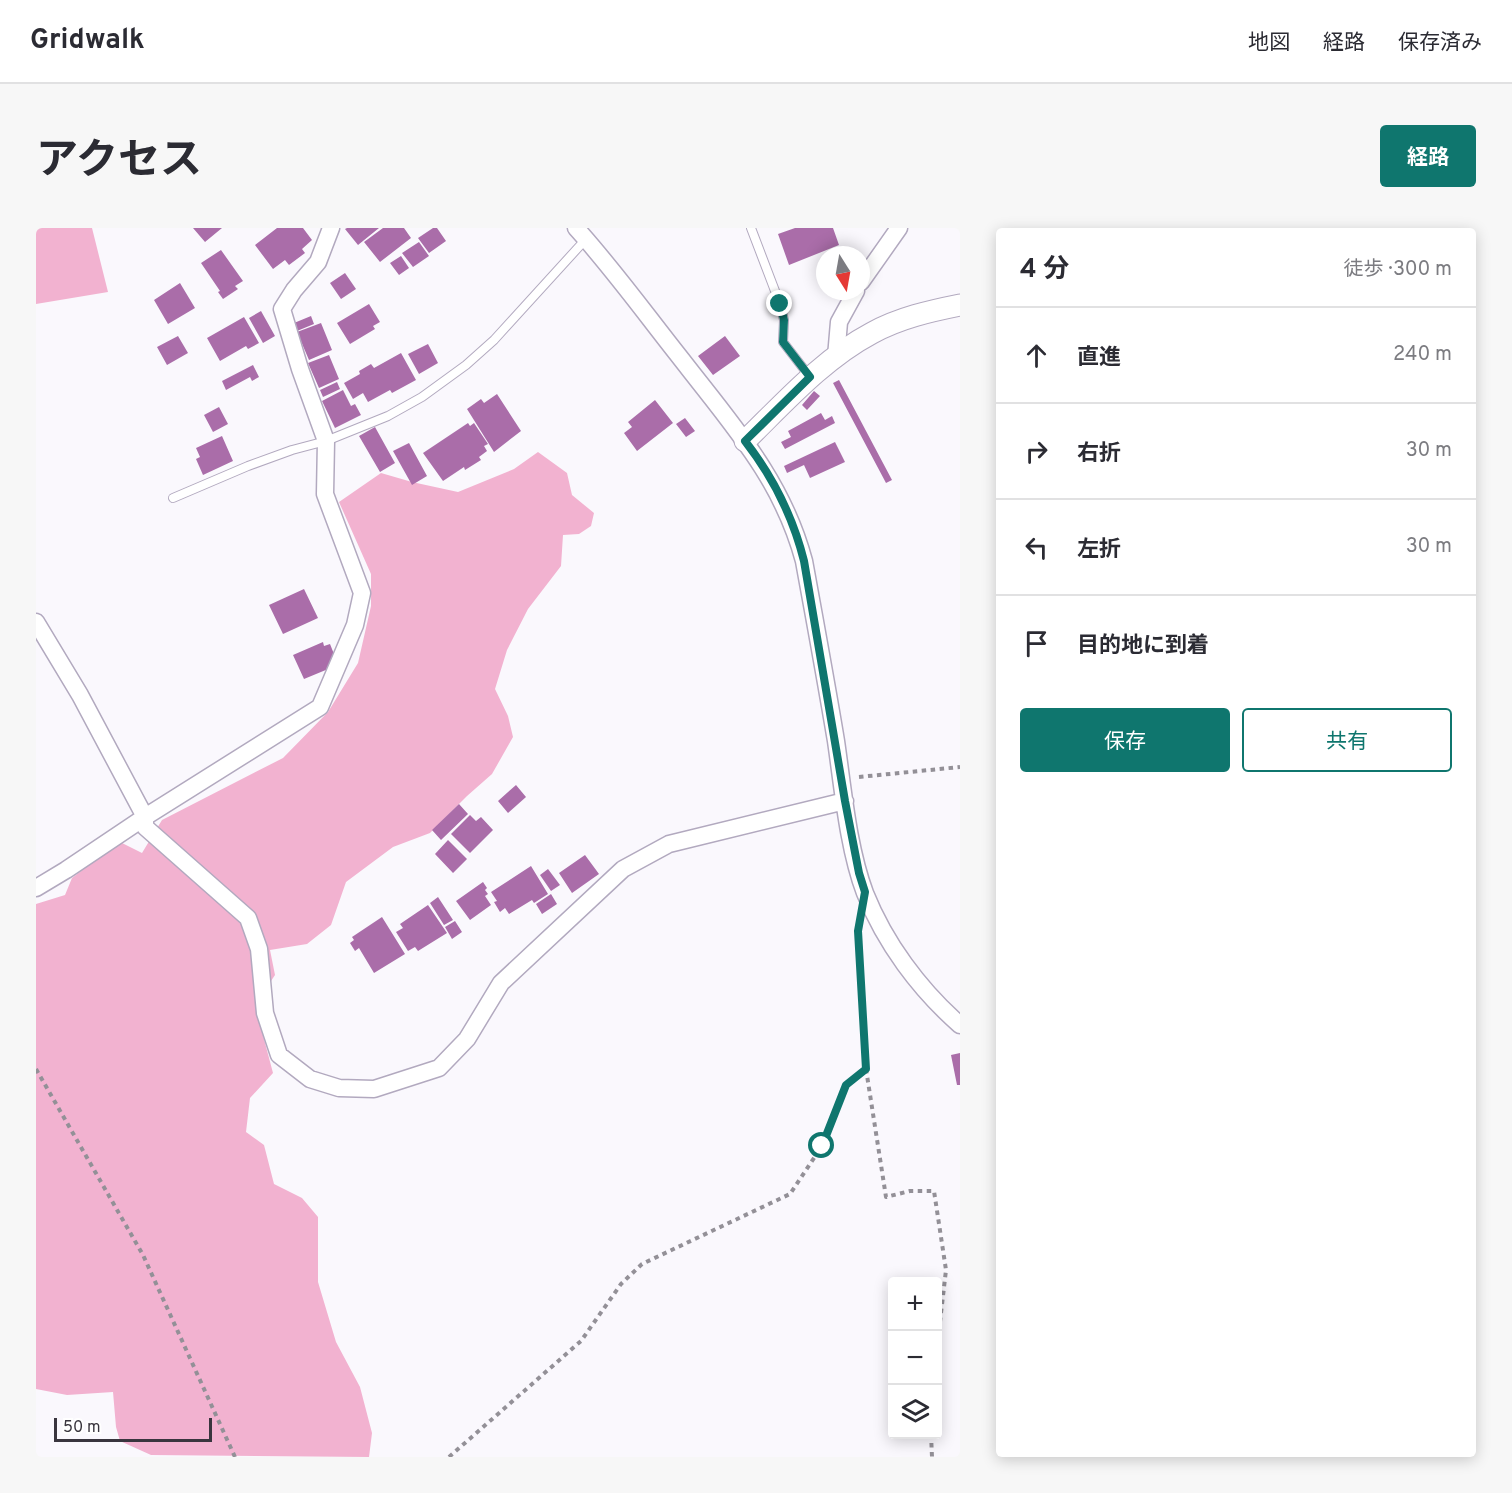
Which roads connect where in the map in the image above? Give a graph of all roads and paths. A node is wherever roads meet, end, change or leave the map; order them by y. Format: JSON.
{"nodes":[{"id":1,"x":331,"y":228,"type":"edge"},
{"id":2,"x":751,"y":228,"type":"edge"},
{"id":3,"x":899,"y":228,"type":"edge"},
{"id":4,"x":581,"y":233,"type":"edge"},
{"id":5,"x":870,"y":269,"type":"edge"},
{"id":6,"x":851,"y":300,"type":"edge"},
{"id":7,"x":960,"y":305,"type":"edge"},
{"id":8,"x":837,"y":357,"type":"junction"},
{"id":9,"x":810,"y":377,"type":"junction"},
{"id":10,"x":326,"y":441,"type":"junction"},
{"id":11,"x":745,"y":441,"type":"junction"},
{"id":12,"x":173,"y":498,"type":"dead end"},
{"id":13,"x":36,"y":622,"type":"edge"},
{"id":14,"x":960,"y":767,"type":"edge"},
{"id":15,"x":842,"y":778,"type":"junction"},
{"id":16,"x":845,"y":801,"type":"junction"},
{"id":17,"x":145,"y":818,"type":"junction"},
{"id":18,"x":36,"y":888,"type":"edge"},
{"id":19,"x":865,"y":892,"type":"junction"},
{"id":20,"x":960,"y":1024,"type":"edge"},
{"id":21,"x":36,"y":1069,"type":"edge"},
{"id":22,"x":866,"y":1069,"type":"junction"},
{"id":23,"x":939,"y":1331,"type":"edge"},
{"id":24,"x":931,"y":1439,"type":"edge"},
{"id":25,"x":235,"y":1457,"type":"edge"},
{"id":26,"x":449,"y":1457,"type":"edge"},
{"id":27,"x":932,"y":1457,"type":"edge"}],
"edges":[{"from":1,"to":10,"type":"street"},
{"from":2,"to":9,"type":"lane"},
{"from":3,"to":5,"type":"street"},
{"from":4,"to":10,"type":"lane"},
{"from":4,"to":11,"type":"street"},
{"from":6,"to":8,"type":"street"},
{"from":7,"to":8,"type":"street"},
{"from":8,"to":9,"type":"street"},
{"from":9,"to":11,"type":"street"},
{"from":10,"to":12,"type":"lane"},
{"from":10,"to":17,"type":"street"},
{"from":11,"to":15,"type":"street"},
{"from":13,"to":17,"type":"street"},
{"from":14,"to":15,"type":"path"},
{"from":15,"to":16,"type":"street"},
{"from":16,"to":17,"type":"street"},
{"from":16,"to":19,"type":"street"},
{"from":17,"to":18,"type":"street"},
{"from":19,"to":20,"type":"street"},
{"from":19,"to":22,"type":"path"},
{"from":21,"to":25,"type":"path"},
{"from":22,"to":23,"type":"path"},
{"from":22,"to":26,"type":"path"},
{"from":24,"to":27,"type":"path"}]}
